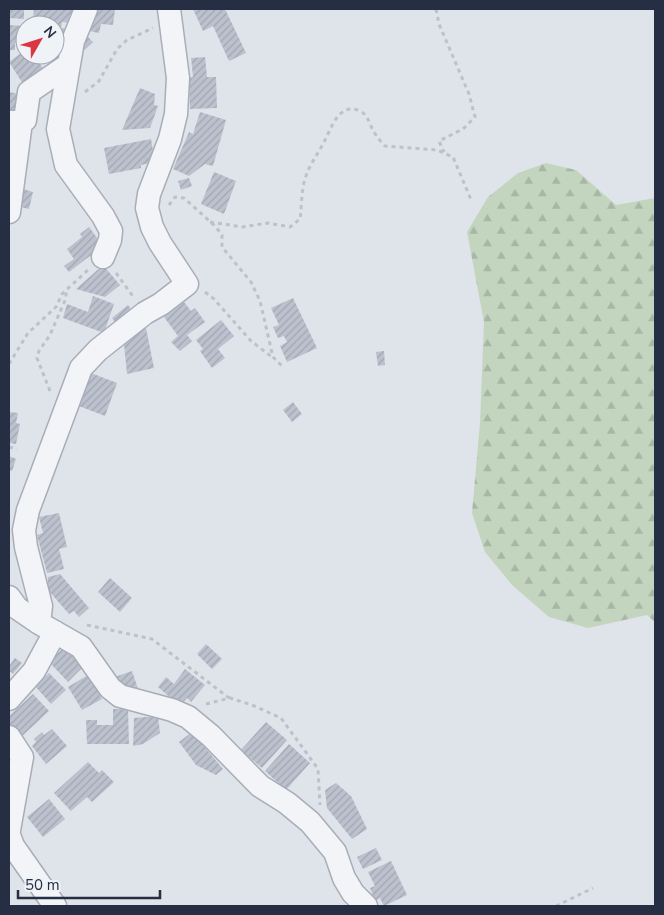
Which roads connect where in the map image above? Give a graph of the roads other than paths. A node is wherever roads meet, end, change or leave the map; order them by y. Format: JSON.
{"nodes":[{"id":1,"x":86,"y":9,"type":"edge"},
{"id":2,"x":170,"y":16,"type":"edge"},
{"id":3,"x":68,"y":65,"type":"junction"},
{"id":4,"x":15,"y":122,"type":"edge"},
{"id":5,"x":9,"y":212,"type":"edge"},
{"id":6,"x":103,"y":257,"type":"road end"},
{"id":7,"x":9,"y":597,"type":"edge"},
{"id":8,"x":47,"y":628,"type":"junction"},
{"id":9,"x":9,"y":698,"type":"edge"},
{"id":10,"x":9,"y":737,"type":"edge"},
{"id":11,"x":9,"y":830,"type":"edge"},
{"id":12,"x":9,"y":835,"type":"edge"},
{"id":13,"x":55,"y":906,"type":"edge"},
{"id":14,"x":366,"y":906,"type":"edge"}],
"edges":[{"from":1,"to":3,"type":"street"},
{"from":2,"to":8,"type":"street"},
{"from":3,"to":4,"type":"street"},
{"from":3,"to":6,"type":"street"},
{"from":4,"to":5,"type":"street"},
{"from":7,"to":8,"type":"street"},
{"from":8,"to":9,"type":"street"},
{"from":8,"to":14,"type":"street"},
{"from":10,"to":11,"type":"street"},
{"from":12,"to":13,"type":"street"}]}
